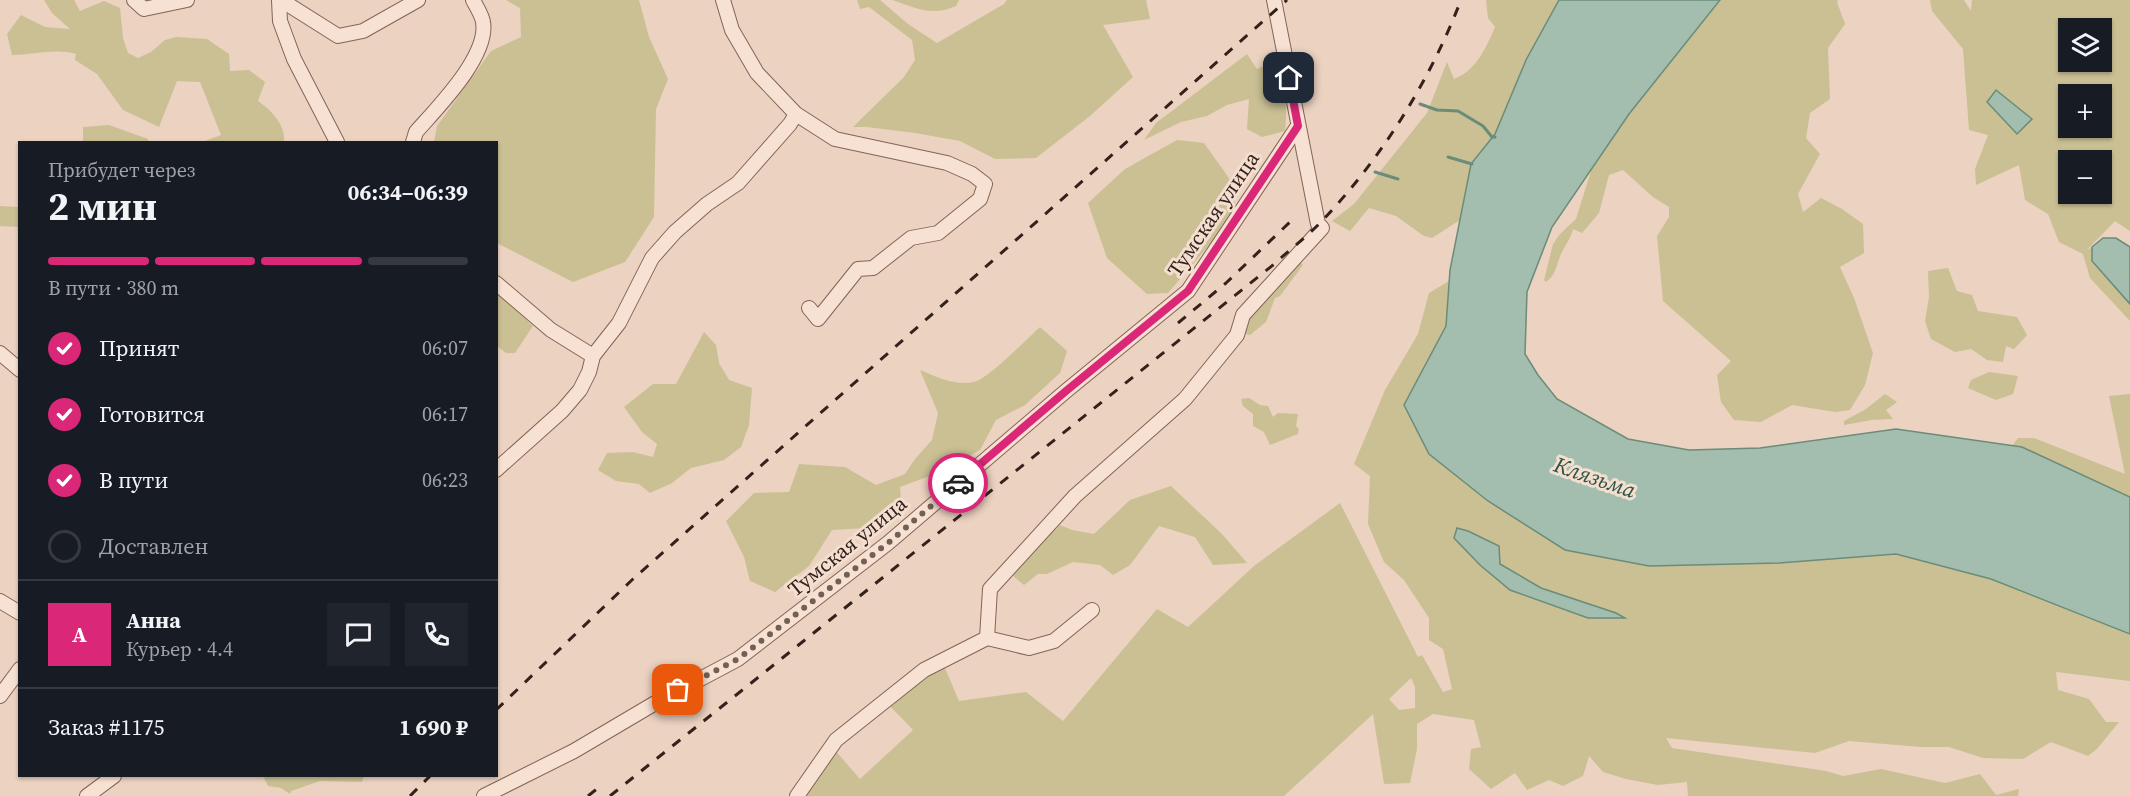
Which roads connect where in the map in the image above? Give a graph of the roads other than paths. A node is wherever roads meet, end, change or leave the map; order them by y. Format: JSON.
{"nodes":[{"id":1,"x":134,"y":0,"type":"edge"},
{"id":2,"x":187,"y":0,"type":"edge"},
{"id":3,"x":280,"y":0,"type":"edge"},
{"id":4,"x":418,"y":0,"type":"edge"},
{"id":5,"x":473,"y":0,"type":"edge"},
{"id":6,"x":723,"y":0,"type":"edge"},
{"id":7,"x":1274,"y":0,"type":"edge"},
{"id":8,"x":796,"y":114,"type":"junction"},
{"id":9,"x":1298,"y":126,"type":"junction"},
{"id":10,"x":336,"y":141,"type":"edge"},
{"id":11,"x":413,"y":141,"type":"edge"},
{"id":12,"x":498,"y":285,"type":"edge"},
{"id":13,"x":809,"y":308,"type":"dead end"},
{"id":14,"x":0,"y":353,"type":"edge"},
{"id":15,"x":593,"y":356,"type":"junction"},
{"id":16,"x":18,"y":368,"type":"edge"},
{"id":17,"x":498,"y":468,"type":"edge"},
{"id":18,"x":0,"y":601,"type":"edge"},
{"id":19,"x":1092,"y":610,"type":"dead end"},
{"id":20,"x":18,"y":612,"type":"edge"},
{"id":21,"x":987,"y":638,"type":"junction"},
{"id":22,"x":18,"y":672,"type":"edge"},
{"id":23,"x":0,"y":696,"type":"edge"},
{"id":24,"x":113,"y":777,"type":"edge"},
{"id":25,"x":87,"y":796,"type":"edge"},
{"id":26,"x":484,"y":796,"type":"edge"},
{"id":27,"x":797,"y":796,"type":"edge"}],
"edges":[{"from":1,"to":2,"type":"street"},
{"from":3,"to":4,"type":"street"},
{"from":3,"to":10,"type":"street"},
{"from":5,"to":11,"type":"street"},
{"from":6,"to":8,"type":"street"},
{"from":7,"to":9,"type":"street"},
{"from":8,"to":13,"type":"street"},
{"from":8,"to":15,"type":"street"},
{"from":9,"to":21,"type":"street"},
{"from":9,"to":26,"type":"street","name":"Тумская улица"},
{"from":12,"to":15,"type":"street"},
{"from":14,"to":16,"type":"street"},
{"from":15,"to":17,"type":"street"},
{"from":18,"to":20,"type":"street"},
{"from":19,"to":21,"type":"street"},
{"from":21,"to":27,"type":"street"},
{"from":22,"to":23,"type":"street"},
{"from":24,"to":25,"type":"street"}]}
